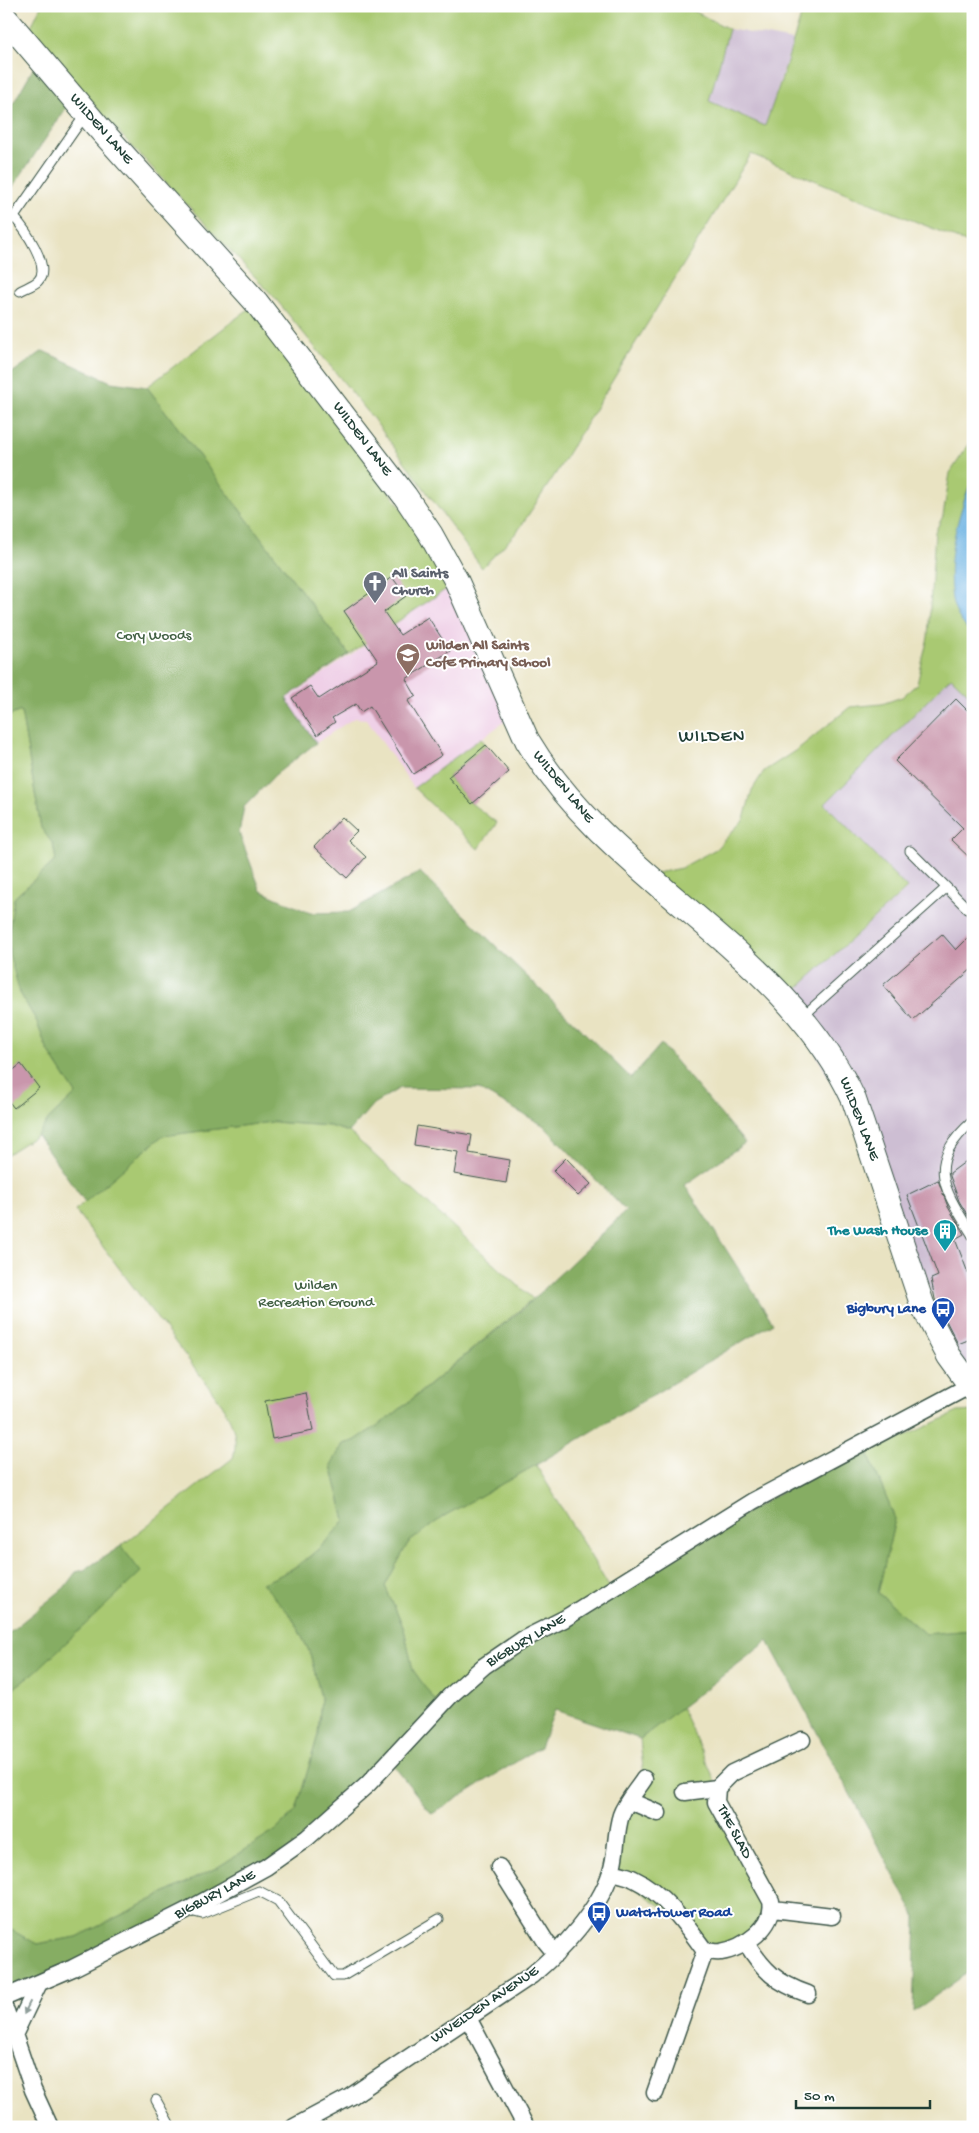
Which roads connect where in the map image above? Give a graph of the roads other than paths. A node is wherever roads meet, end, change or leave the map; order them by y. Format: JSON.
{"nodes":[{"id":1,"x":6,"y":19,"type":"edge"},
{"id":2,"x":86,"y":112,"type":"junction"},
{"id":3,"x":14,"y":217,"type":"junction"},
{"id":4,"x":6,"y":224,"type":"edge"},
{"id":5,"x":20,"y":291,"type":"dead end"},
{"id":6,"x":910,"y":851,"type":"dead end"},
{"id":7,"x":946,"y":888,"type":"junction"},
{"id":8,"x":973,"y":914,"type":"edge"},
{"id":9,"x":802,"y":1017,"type":"junction"},
{"id":10,"x":973,"y":1121,"type":"edge"},
{"id":11,"x":973,"y":1236,"type":"edge"},
{"id":12,"x":971,"y":1388,"type":"edge"},
{"id":13,"x":802,"y":1740,"type":"dead end"},
{"id":14,"x":644,"y":1780,"type":"dead end"},
{"id":15,"x":717,"y":1788,"type":"junction"},
{"id":16,"x":685,"y":1792,"type":"dead end"},
{"id":17,"x":630,"y":1801,"type":"junction"},
{"id":18,"x":658,"y":1812,"type":"dead end"},
{"id":19,"x":500,"y":1867,"type":"dead end"},
{"id":20,"x":611,"y":1872,"type":"junction"},
{"id":21,"x":773,"y":1909,"type":"junction"},
{"id":22,"x":188,"y":1910,"type":"junction"},
{"id":23,"x":832,"y":1916,"type":"dead end"},
{"id":24,"x":439,"y":1919,"type":"dead end"},
{"id":25,"x":746,"y":1942,"type":"junction"},
{"id":26,"x":705,"y":1951,"type":"junction"},
{"id":27,"x":556,"y":1954,"type":"junction"},
{"id":28,"x":39,"y":1983,"type":"junction"},
{"id":29,"x":808,"y":1994,"type":"dead end"},
{"id":30,"x":6,"y":1997,"type":"edge"},
{"id":31,"x":6,"y":2011,"type":"edge"},
{"id":32,"x":468,"y":2018,"type":"junction"},
{"id":33,"x":15,"y":2033,"type":"junction"},
{"id":34,"x":655,"y":2093,"type":"dead end"},
{"id":35,"x":156,"y":2100,"type":"dead end"},
{"id":36,"x":50,"y":2127,"type":"edge"},
{"id":37,"x":171,"y":2127,"type":"edge"},
{"id":38,"x":294,"y":2127,"type":"edge"},
{"id":39,"x":526,"y":2127,"type":"edge"}],
"edges":[{"from":1,"to":2,"type":"street","name":"WILDEN LANE"},
{"from":2,"to":3,"type":"lane"},
{"from":2,"to":9,"type":"street","name":"WILDEN LANE"},
{"from":3,"to":4,"type":"lane"},
{"from":3,"to":5,"type":"lane"},
{"from":6,"to":7,"type":"lane"},
{"from":7,"to":8,"type":"lane"},
{"from":7,"to":9,"type":"lane"},
{"from":9,"to":12,"type":"street","name":"WILDEN LANE"},
{"from":10,"to":11,"type":"lane"},
{"from":12,"to":22,"type":"street","name":"BIGBURY LANE"},
{"from":13,"to":15,"type":"street","name":"THE SLAD"},
{"from":14,"to":17,"type":"street","name":"WIVELDEN AVENUE"},
{"from":15,"to":16,"type":"street"},
{"from":15,"to":21,"type":"street","name":"THE SLAD"},
{"from":17,"to":18,"type":"street"},
{"from":17,"to":20,"type":"street","name":"WIVELDEN AVENUE"},
{"from":19,"to":27,"type":"street"},
{"from":20,"to":26,"type":"street"},
{"from":20,"to":27,"type":"street","name":"WIVELDEN AVENUE"},
{"from":21,"to":23,"type":"street"},
{"from":21,"to":25,"type":"street"},
{"from":22,"to":24,"type":"lane"},
{"from":22,"to":28,"type":"street","name":"BIGBURY LANE"},
{"from":25,"to":26,"type":"street"},
{"from":25,"to":29,"type":"street"},
{"from":26,"to":34,"type":"street"},
{"from":27,"to":32,"type":"street","name":"WIVELDEN AVENUE"},
{"from":28,"to":30,"type":"street","name":"BIGBURY LANE"},
{"from":28,"to":33,"type":"street","one_way":true},
{"from":31,"to":33,"type":"street"},
{"from":32,"to":38,"type":"street","name":"WIVELDEN AVENUE"},
{"from":32,"to":39,"type":"street"},
{"from":33,"to":36,"type":"street"},
{"from":35,"to":37,"type":"lane"}]}
